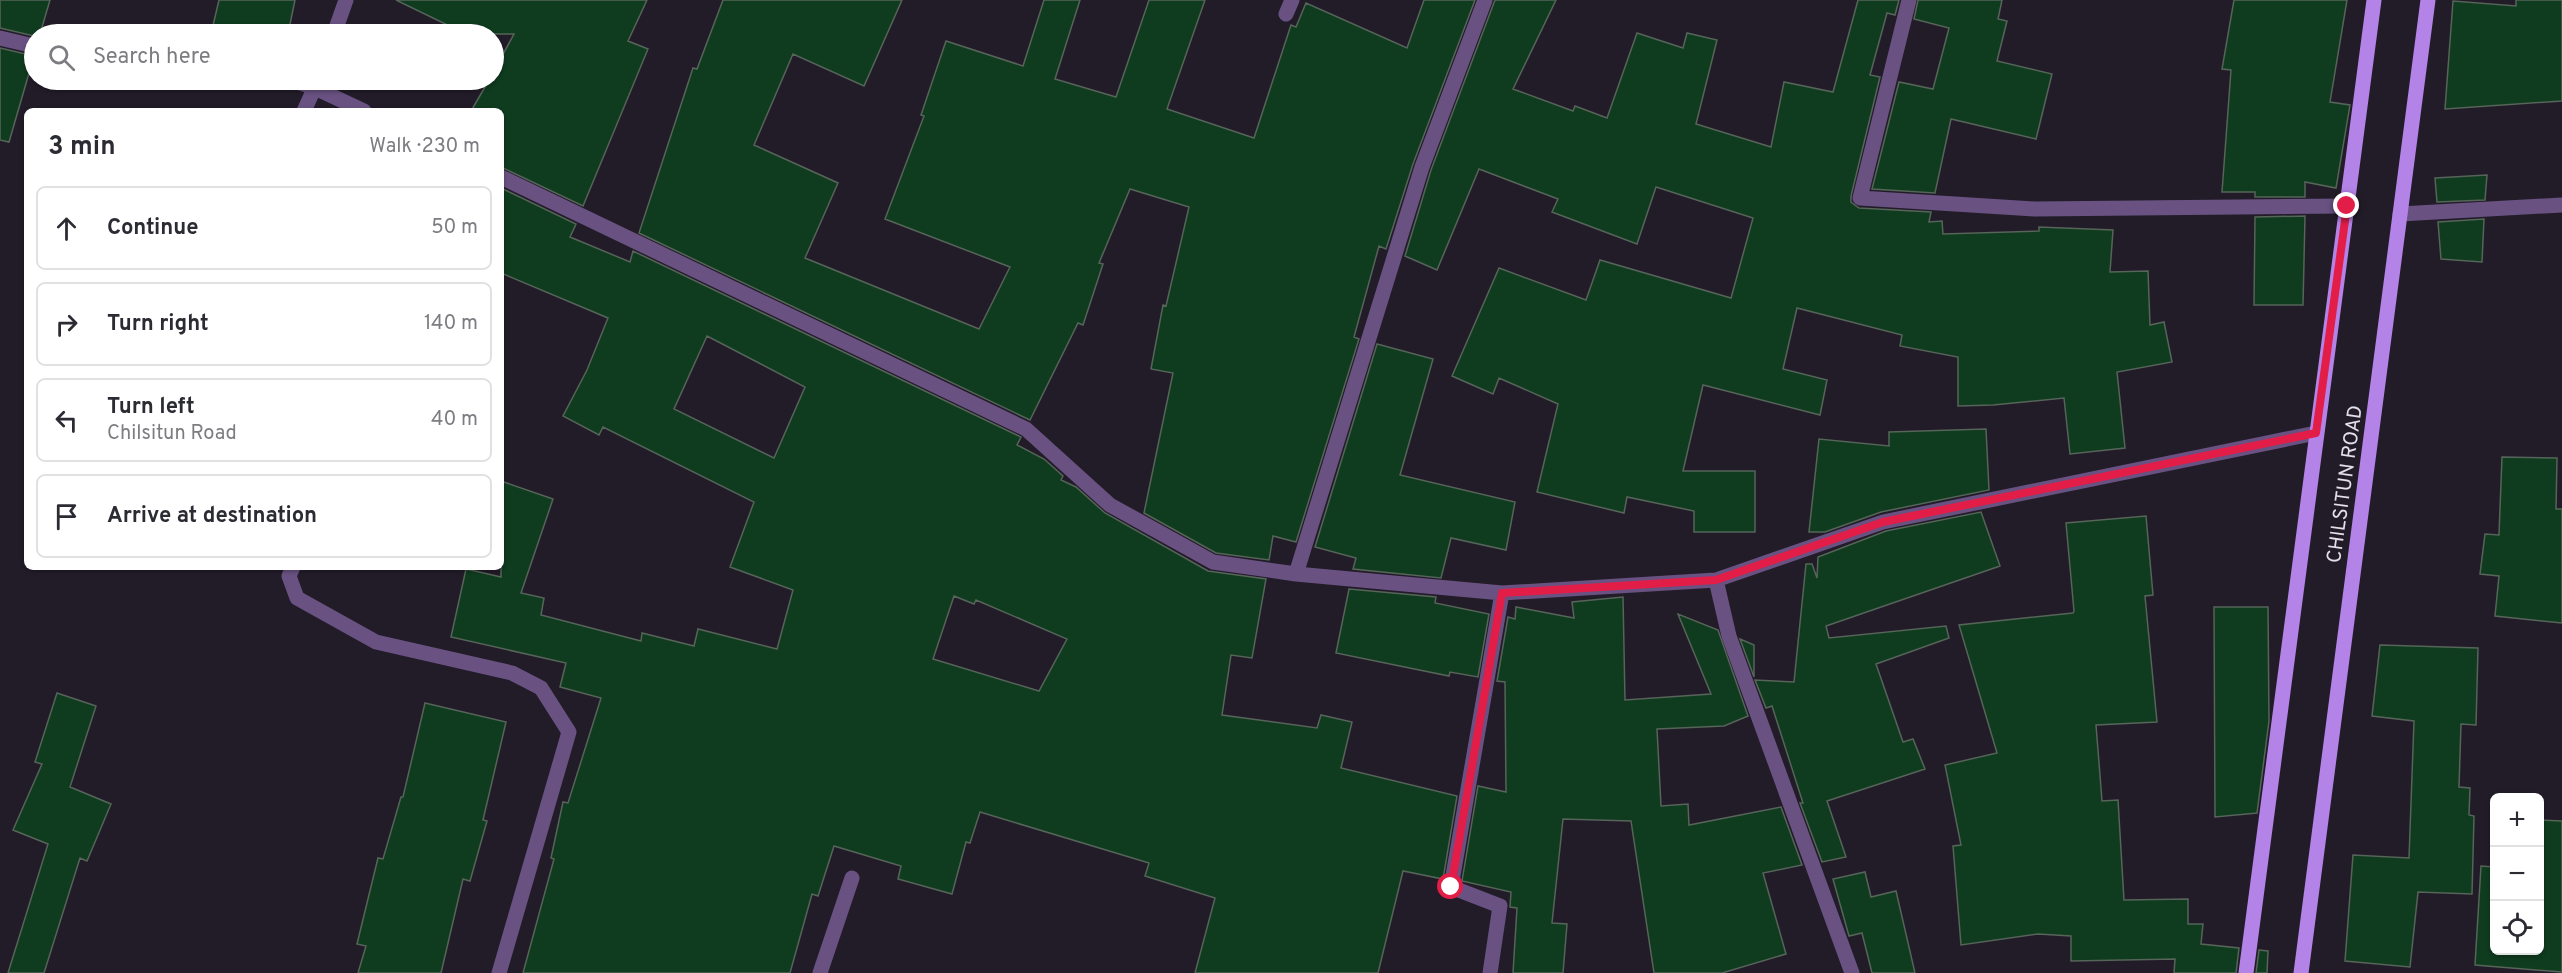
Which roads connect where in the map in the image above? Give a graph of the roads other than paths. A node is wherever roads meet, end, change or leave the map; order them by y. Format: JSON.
{"nodes":[{"id":1,"x":345,"y":0,"type":"edge"},
{"id":2,"x":1485,"y":0,"type":"edge"},
{"id":3,"x":1908,"y":0,"type":"edge"},
{"id":4,"x":2374,"y":0,"type":"edge"},
{"id":5,"x":2428,"y":0,"type":"edge"},
{"id":6,"x":337,"y":24,"type":"edge"},
{"id":7,"x":0,"y":38,"type":"edge"},
{"id":8,"x":24,"y":44,"type":"edge"},
{"id":9,"x":314,"y":90,"type":"edge"},
{"id":10,"x":327,"y":90,"type":"edge"},
{"id":11,"x":305,"y":108,"type":"edge"},
{"id":12,"x":359,"y":108,"type":"edge"},
{"id":13,"x":504,"y":178,"type":"edge"},
{"id":14,"x":2562,"y":205,"type":"edge"},
{"id":15,"x":2347,"y":206,"type":"junction"},
{"id":16,"x":2400,"y":214,"type":"junction"},
{"id":17,"x":2316,"y":433,"type":"junction"},
{"id":18,"x":292,"y":570,"type":"edge"},
{"id":19,"x":1296,"y":574,"type":"junction"},
{"id":20,"x":1716,"y":580,"type":"junction"},
{"id":21,"x":1502,"y":593,"type":"junction"},
{"id":22,"x":852,"y":878,"type":"dead end"},
{"id":23,"x":500,"y":973,"type":"edge"},
{"id":24,"x":820,"y":973,"type":"edge"},
{"id":25,"x":1490,"y":973,"type":"edge"},
{"id":26,"x":1852,"y":973,"type":"edge"},
{"id":27,"x":2246,"y":973,"type":"edge"},
{"id":28,"x":2301,"y":973,"type":"edge"}],
"edges":[{"from":1,"to":6,"type":"street"},
{"from":2,"to":19,"type":"street"},
{"from":3,"to":15,"type":"street"},
{"from":4,"to":15,"type":"main road","name":"CHILSITUN ROAD"},
{"from":5,"to":16,"type":"main road","name":"CHILSITUN ROAD"},
{"from":7,"to":8,"type":"street"},
{"from":9,"to":11,"type":"street"},
{"from":10,"to":12,"type":"street"},
{"from":13,"to":19,"type":"street"},
{"from":14,"to":16,"type":"street"},
{"from":15,"to":17,"type":"main road","name":"CHILSITUN ROAD"},
{"from":16,"to":28,"type":"main road","name":"CHILSITUN ROAD"},
{"from":17,"to":20,"type":"street"},
{"from":17,"to":27,"type":"main road","name":"CHILSITUN ROAD"},
{"from":18,"to":23,"type":"street"},
{"from":19,"to":21,"type":"street"},
{"from":20,"to":21,"type":"street"},
{"from":20,"to":26,"type":"street"},
{"from":21,"to":25,"type":"street"},
{"from":22,"to":24,"type":"street"}]}
